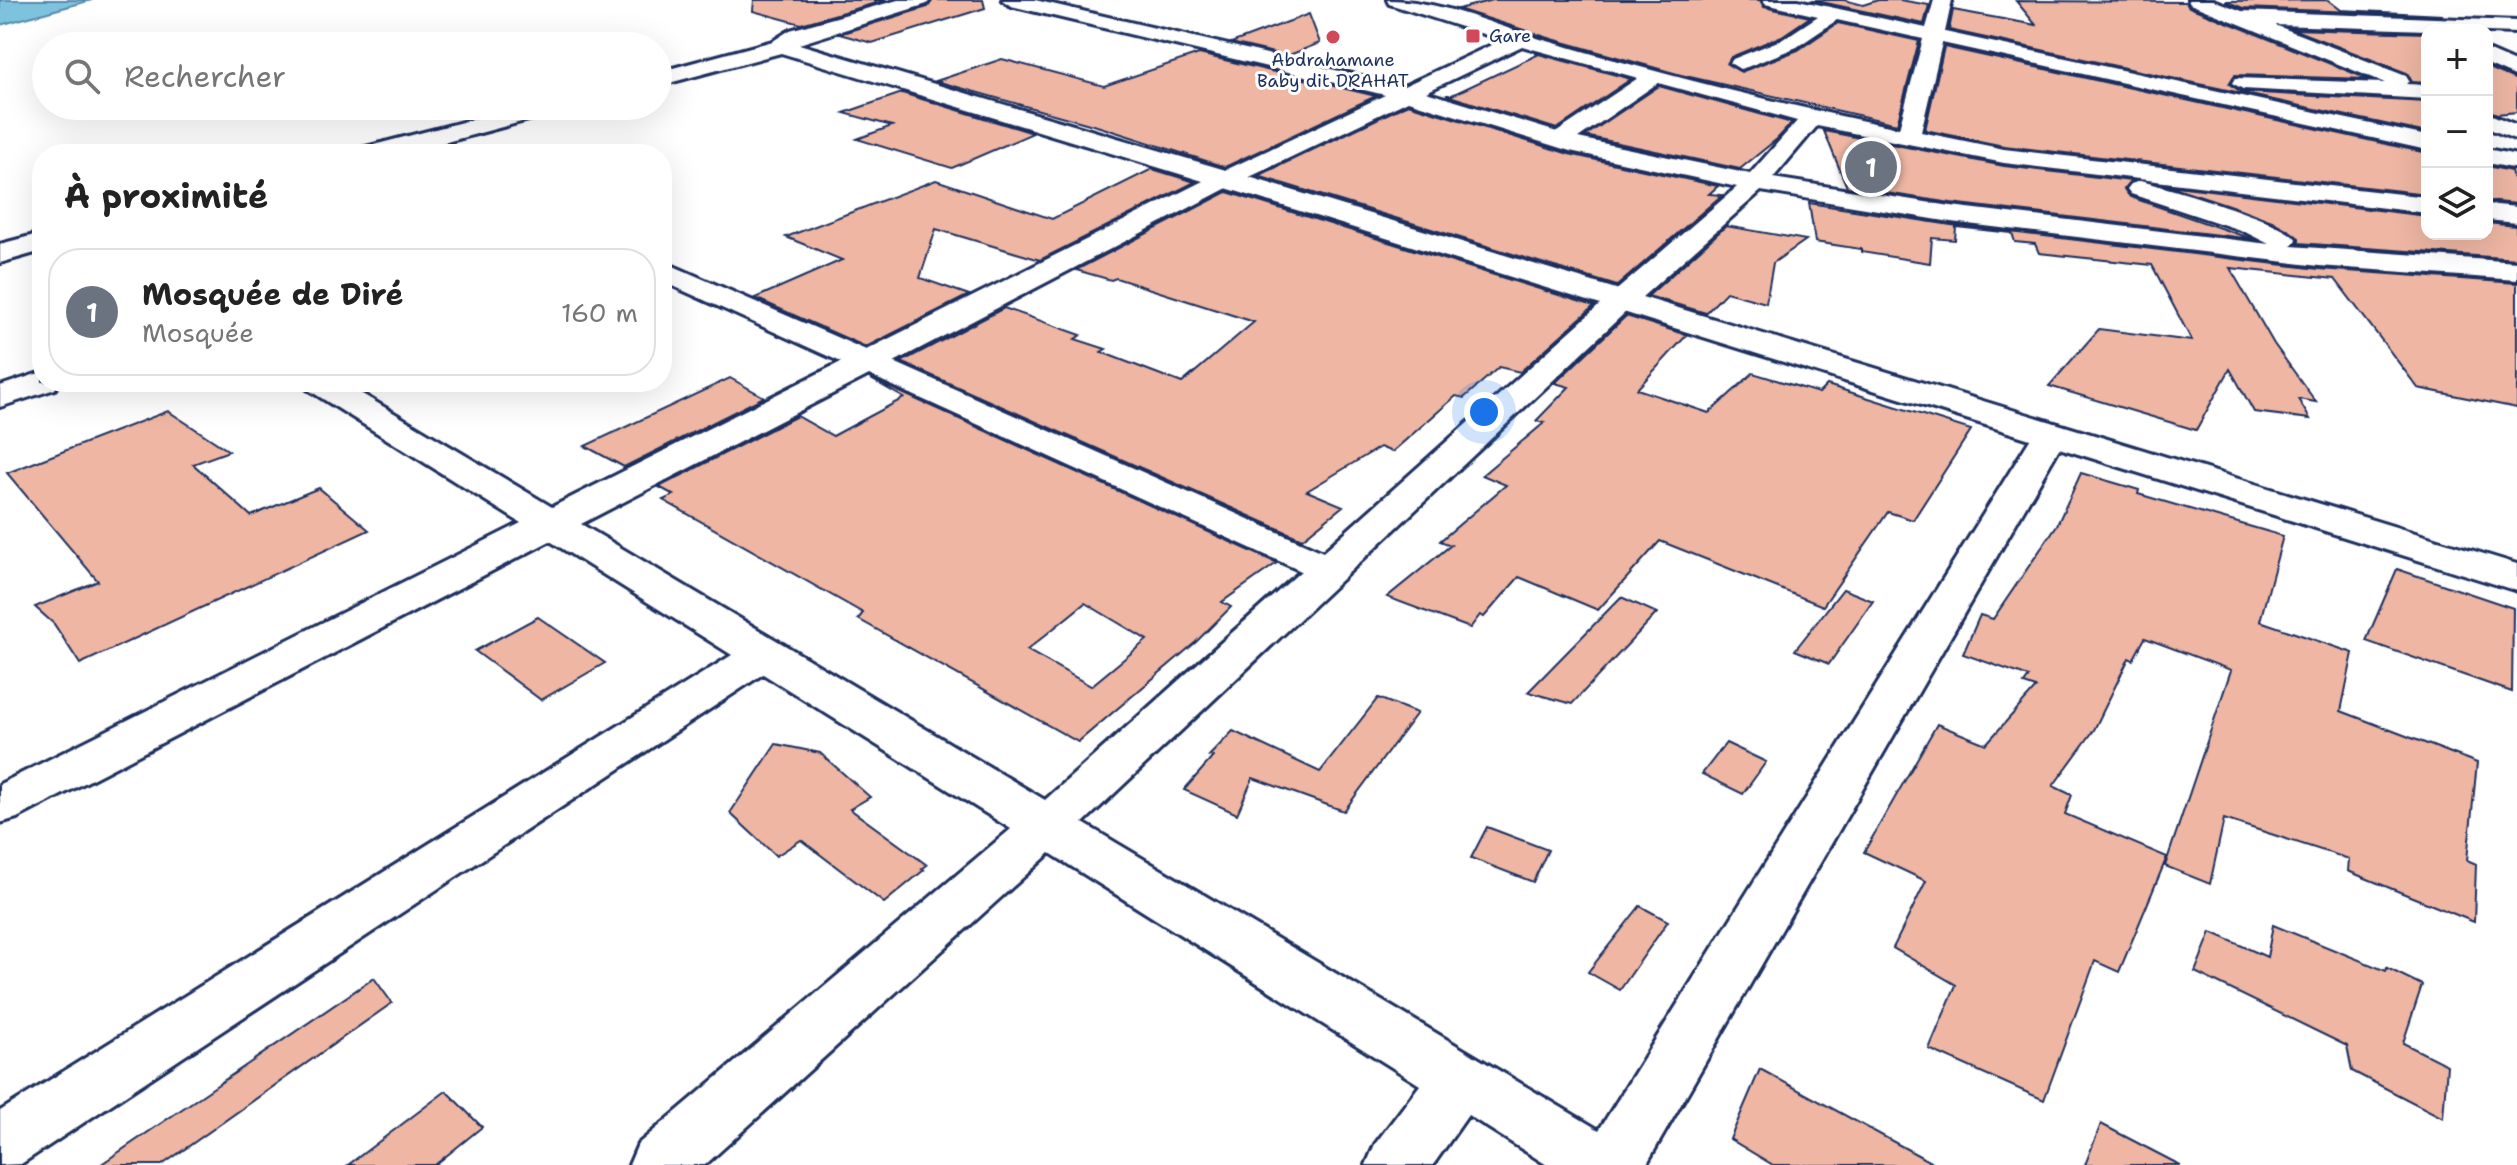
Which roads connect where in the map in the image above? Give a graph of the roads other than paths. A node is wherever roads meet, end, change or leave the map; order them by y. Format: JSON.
{"nodes":[{"id":1,"x":920,"y":0,"type":"edge"},
{"id":2,"x":1011,"y":0,"type":"edge"},
{"id":3,"x":1396,"y":0,"type":"edge"},
{"id":4,"x":1772,"y":0,"type":"edge"},
{"id":5,"x":1943,"y":0,"type":"edge"},
{"id":6,"x":2197,"y":0,"type":"edge"},
{"id":7,"x":2379,"y":3,"type":"dead end"},
{"id":8,"x":2486,"y":7,"type":"dead end"},
{"id":9,"x":2517,"y":8,"type":"edge"},
{"id":10,"x":1833,"y":14,"type":"junction"},
{"id":11,"x":2238,"y":17,"type":"junction"},
{"id":12,"x":2422,"y":24,"type":"edge"},
{"id":13,"x":2421,"y":27,"type":"edge"},
{"id":14,"x":2493,"y":27,"type":"edge"},
{"id":15,"x":2517,"y":27,"type":"edge"},
{"id":16,"x":1936,"y":36,"type":"junction"},
{"id":17,"x":1520,"y":39,"type":"junction"},
{"id":18,"x":781,"y":46,"type":"junction"},
{"id":19,"x":2493,"y":59,"type":"edge"},
{"id":20,"x":1740,"y":63,"type":"dead end"},
{"id":21,"x":2360,"y":66,"type":"junction"},
{"id":22,"x":2414,"y":67,"type":"dead end"},
{"id":23,"x":2493,"y":69,"type":"edge"},
{"id":24,"x":2515,"y":70,"type":"edge"},
{"id":25,"x":672,"y":75,"type":"edge"},
{"id":26,"x":1653,"y":77,"type":"junction"},
{"id":27,"x":2158,"y":84,"type":"junction"},
{"id":28,"x":2421,"y":90,"type":"edge"},
{"id":29,"x":2421,"y":92,"type":"edge"},
{"id":30,"x":1405,"y":93,"type":"junction"},
{"id":31,"x":1812,"y":118,"type":"junction"},
{"id":32,"x":503,"y":120,"type":"edge"},
{"id":33,"x":1908,"y":137,"type":"junction"},
{"id":34,"x":1559,"y":141,"type":"junction"},
{"id":35,"x":2421,"y":142,"type":"edge"},
{"id":36,"x":418,"y":144,"type":"edge"},
{"id":37,"x":2004,"y":156,"type":"junction"},
{"id":38,"x":2493,"y":157,"type":"edge"},
{"id":39,"x":2517,"y":162,"type":"edge"},
{"id":40,"x":1226,"y":179,"type":"junction"},
{"id":41,"x":1756,"y":183,"type":"junction"},
{"id":42,"x":2421,"y":204,"type":"edge"},
{"id":43,"x":2493,"y":213,"type":"edge"},
{"id":44,"x":2517,"y":215,"type":"edge"},
{"id":45,"x":32,"y":245,"type":"edge"},
{"id":46,"x":0,"y":254,"type":"edge"},
{"id":47,"x":2319,"y":258,"type":"junction"},
{"id":48,"x":2517,"y":271,"type":"edge"},
{"id":49,"x":672,"y":275,"type":"edge"},
{"id":50,"x":1622,"y":300,"type":"junction"},
{"id":51,"x":866,"y":363,"type":"junction"},
{"id":52,"x":32,"y":386,"type":"edge"},
{"id":53,"x":335,"y":392,"type":"edge"},
{"id":54,"x":0,"y":397,"type":"edge"},
{"id":55,"x":2051,"y":433,"type":"junction"},
{"id":56,"x":551,"y":524,"type":"junction"},
{"id":57,"x":1329,"y":569,"type":"junction"},
{"id":58,"x":2517,"y":578,"type":"edge"},
{"id":59,"x":764,"y":654,"type":"junction"},
{"id":60,"x":0,"y":805,"type":"edge"},
{"id":61,"x":1047,"y":827,"type":"junction"},
{"id":62,"x":1460,"y":1079,"type":"junction"},
{"id":63,"x":0,"y":1144,"type":"edge"},
{"id":64,"x":660,"y":1165,"type":"edge"},
{"id":65,"x":1397,"y":1165,"type":"edge"},
{"id":66,"x":1602,"y":1165,"type":"edge"},
{"id":67,"x":1612,"y":1165,"type":"edge"}],
"edges":[{"from":1,"to":18,"type":"main road"},
{"from":2,"to":30,"type":"street"},
{"from":3,"to":17,"type":"street"},
{"from":4,"to":10,"type":"street"},
{"from":5,"to":16,"type":"street"},
{"from":6,"to":11,"type":"street"},
{"from":7,"to":12,"type":"street"},
{"from":8,"to":9,"type":"street"},
{"from":10,"to":16,"type":"street"},
{"from":10,"to":20,"type":"street"},
{"from":11,"to":13,"type":"street"},
{"from":11,"to":21,"type":"street"},
{"from":14,"to":15,"type":"street"},
{"from":16,"to":27,"type":"street"},
{"from":16,"to":33,"type":"street"},
{"from":17,"to":26,"type":"street"},
{"from":17,"to":30,"type":"street"},
{"from":18,"to":25,"type":"main road"},
{"from":18,"to":40,"type":"main road"},
{"from":19,"to":24,"type":"street"},
{"from":21,"to":22,"type":"street"},
{"from":21,"to":28,"type":"street"},
{"from":23,"to":24,"type":"street"},
{"from":26,"to":31,"type":"street"},
{"from":26,"to":34,"type":"street"},
{"from":27,"to":29,"type":"street"},
{"from":27,"to":35,"type":"street"},
{"from":30,"to":34,"type":"street"},
{"from":30,"to":40,"type":"street"},
{"from":31,"to":33,"type":"street"},
{"from":31,"to":41,"type":"street"},
{"from":32,"to":36,"type":"main road"},
{"from":33,"to":37,"type":"street"},
{"from":34,"to":41,"type":"street"},
{"from":37,"to":42,"type":"street"},
{"from":37,"to":47,"type":"street"},
{"from":38,"to":39,"type":"street"},
{"from":40,"to":50,"type":"main road"},
{"from":40,"to":51,"type":"street"},
{"from":41,"to":47,"type":"street"},
{"from":41,"to":50,"type":"street"},
{"from":43,"to":44,"type":"street"},
{"from":45,"to":46,"type":"main road"},
{"from":47,"to":48,"type":"street"},
{"from":49,"to":51,"type":"street"},
{"from":50,"to":55,"type":"main road"},
{"from":50,"to":57,"type":"street"},
{"from":51,"to":56,"type":"street"},
{"from":51,"to":57,"type":"street"},
{"from":52,"to":54,"type":"street"},
{"from":53,"to":56,"type":"street"},
{"from":55,"to":58,"type":"main road"},
{"from":55,"to":67,"type":"street"},
{"from":56,"to":59,"type":"street"},
{"from":56,"to":60,"type":"street"},
{"from":57,"to":61,"type":"street"},
{"from":59,"to":61,"type":"street"},
{"from":59,"to":63,"type":"street"},
{"from":61,"to":62,"type":"street"},
{"from":61,"to":64,"type":"street"},
{"from":62,"to":65,"type":"street"},
{"from":62,"to":66,"type":"street"}]}
